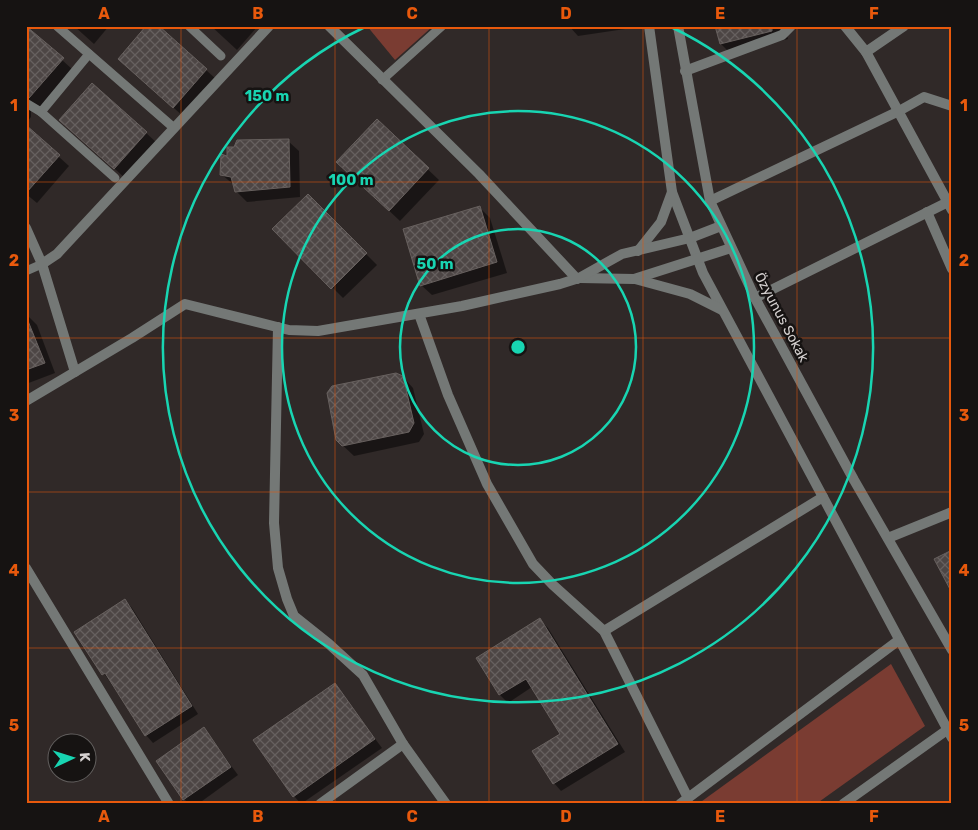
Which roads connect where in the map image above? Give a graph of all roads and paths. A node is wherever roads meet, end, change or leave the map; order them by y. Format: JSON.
{"nodes":[{"id":1,"x":57,"y":26,"type":"edge"},
{"id":2,"x":189,"y":26,"type":"edge"},
{"id":3,"x":269,"y":26,"type":"edge"},
{"id":4,"x":329,"y":26,"type":"edge"},
{"id":5,"x":442,"y":26,"type":"edge"},
{"id":6,"x":649,"y":26,"type":"edge"},
{"id":7,"x":678,"y":26,"type":"edge"},
{"id":8,"x":791,"y":26,"type":"edge"},
{"id":9,"x":845,"y":26,"type":"edge"},
{"id":10,"x":904,"y":26,"type":"edge"},
{"id":11,"x":866,"y":52,"type":"junction"},
{"id":12,"x":89,"y":54,"type":"junction"},
{"id":13,"x":221,"y":56,"type":"dead end"},
{"id":14,"x":685,"y":71,"type":"junction"},
{"id":15,"x":382,"y":80,"type":"junction"},
{"id":16,"x":26,"y":104,"type":"edge"},
{"id":17,"x":952,"y":106,"type":"edge"},
{"id":18,"x":899,"y":111,"type":"junction"},
{"id":19,"x":40,"y":112,"type":"junction"},
{"id":20,"x":174,"y":128,"type":"junction"},
{"id":21,"x":115,"y":178,"type":"dead end"},
{"id":22,"x":672,"y":192,"type":"junction"},
{"id":23,"x":710,"y":201,"type":"junction"},
{"id":24,"x":949,"y":206,"type":"edge"},
{"id":25,"x":927,"y":212,"type":"junction"},
{"id":26,"x":721,"y":226,"type":"junction"},
{"id":27,"x":26,"y":228,"type":"edge"},
{"id":28,"x":690,"y":238,"type":"junction"},
{"id":29,"x":731,"y":248,"type":"junction"},
{"id":30,"x":638,"y":250,"type":"junction"},
{"id":31,"x":698,"y":258,"type":"junction"},
{"id":32,"x":42,"y":264,"type":"junction"},
{"id":33,"x":952,"y":269,"type":"edge"},
{"id":34,"x":26,"y":271,"type":"edge"},
{"id":35,"x":578,"y":278,"type":"junction"},
{"id":36,"x":634,"y":279,"type":"junction"},
{"id":37,"x":755,"y":298,"type":"junction"},
{"id":38,"x":723,"y":310,"type":"junction"},
{"id":39,"x":419,"y":314,"type":"junction"},
{"id":40,"x":278,"y":327,"type":"junction"},
{"id":41,"x":75,"y":372,"type":"junction"},
{"id":42,"x":26,"y":401,"type":"edge"},
{"id":43,"x":823,"y":497,"type":"junction"},
{"id":44,"x":952,"y":512,"type":"edge"},
{"id":45,"x":888,"y":538,"type":"junction"},
{"id":46,"x":26,"y":568,"type":"edge"},
{"id":47,"x":604,"y":631,"type":"junction"},
{"id":48,"x":899,"y":640,"type":"junction"},
{"id":49,"x":952,"y":650,"type":"edge"},
{"id":50,"x":949,"y":734,"type":"edge"},
{"id":51,"x":403,"y":744,"type":"junction"},
{"id":52,"x":684,"y":801,"type":"edge"},
{"id":53,"x":169,"y":804,"type":"edge"},
{"id":54,"x":320,"y":804,"type":"edge"},
{"id":55,"x":446,"y":804,"type":"edge"},
{"id":56,"x":843,"y":804,"type":"edge"}],
"edges":[{"from":1,"to":12,"type":"lane"},
{"from":2,"to":13,"type":"lane"},
{"from":3,"to":20,"type":"street"},
{"from":4,"to":15,"type":"street"},
{"from":5,"to":15,"type":"lane"},
{"from":6,"to":22,"type":"street"},
{"from":7,"to":14,"type":"street","name":"Özyunus Sokak"},
{"from":8,"to":14,"type":"street"},
{"from":9,"to":11,"type":"street"},
{"from":10,"to":11,"type":"street"},
{"from":11,"to":18,"type":"street"},
{"from":12,"to":19,"type":"lane"},
{"from":12,"to":20,"type":"lane"},
{"from":14,"to":23,"type":"street","name":"Özyunus Sokak"},
{"from":15,"to":35,"type":"street"},
{"from":16,"to":19,"type":"lane"},
{"from":17,"to":18,"type":"street"},
{"from":18,"to":23,"type":"street"},
{"from":18,"to":24,"type":"street"},
{"from":19,"to":21,"type":"lane"},
{"from":20,"to":32,"type":"street"},
{"from":22,"to":28,"type":"street"},
{"from":22,"to":30,"type":"street"},
{"from":23,"to":26,"type":"street","name":"Özyunus Sokak"},
{"from":24,"to":25,"type":"street"},
{"from":25,"to":33,"type":"street"},
{"from":25,"to":37,"type":"street"},
{"from":26,"to":28,"type":"street"},
{"from":26,"to":29,"type":"street","name":"Özyunus Sokak"},
{"from":27,"to":32,"type":"street"},
{"from":28,"to":30,"type":"street"},
{"from":28,"to":31,"type":"street"},
{"from":29,"to":31,"type":"street"},
{"from":29,"to":37,"type":"street","name":"Özyunus Sokak"},
{"from":30,"to":35,"type":"street"},
{"from":31,"to":36,"type":"street"},
{"from":31,"to":38,"type":"street"},
{"from":32,"to":34,"type":"lane"},
{"from":32,"to":41,"type":"street"},
{"from":35,"to":36,"type":"street"},
{"from":35,"to":39,"type":"street"},
{"from":36,"to":38,"type":"street"},
{"from":37,"to":45,"type":"street","name":"Özyunus Sokak"},
{"from":38,"to":43,"type":"street"},
{"from":39,"to":40,"type":"street"},
{"from":39,"to":47,"type":"street"},
{"from":40,"to":41,"type":"street"},
{"from":40,"to":51,"type":"street"},
{"from":41,"to":42,"type":"street"},
{"from":43,"to":47,"type":"street"},
{"from":43,"to":48,"type":"street"},
{"from":44,"to":45,"type":"street"},
{"from":45,"to":49,"type":"street","name":"Özyunus Sokak"},
{"from":46,"to":53,"type":"street"},
{"from":47,"to":52,"type":"street"},
{"from":48,"to":50,"type":"street"},
{"from":48,"to":52,"type":"street"},
{"from":50,"to":56,"type":"street"},
{"from":51,"to":54,"type":"street"},
{"from":51,"to":55,"type":"street"}]}
